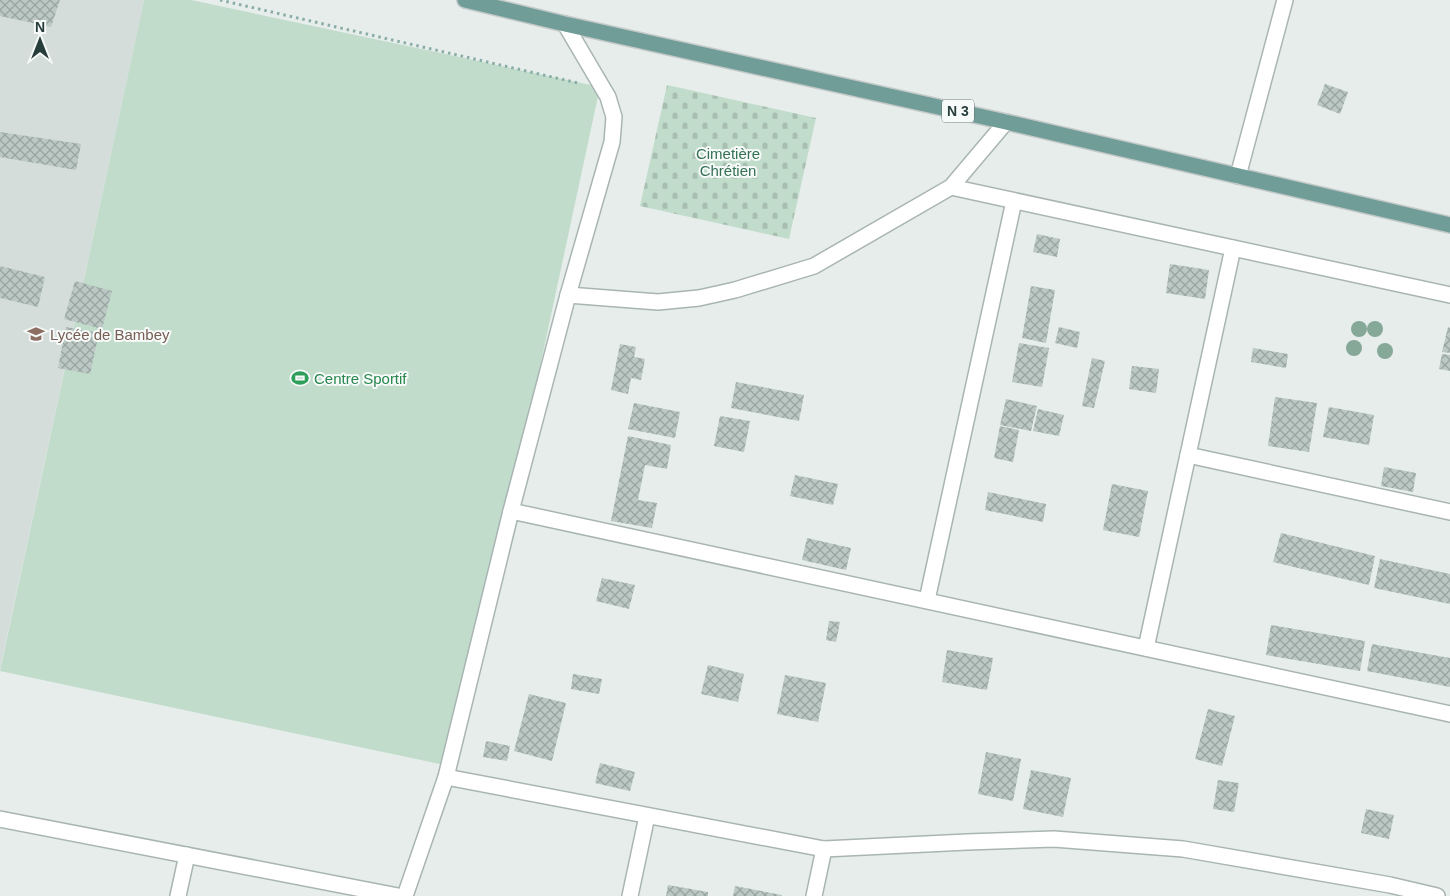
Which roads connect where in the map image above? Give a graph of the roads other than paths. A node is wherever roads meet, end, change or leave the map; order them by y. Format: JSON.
{"nodes":[{"id":1,"x":465,"y":0,"type":"edge"},
{"id":2,"x":1286,"y":0,"type":"edge"},
{"id":3,"x":565,"y":24,"type":"junction"},
{"id":4,"x":1006,"y":122,"type":"junction"},
{"id":5,"x":1238,"y":176,"type":"junction"},
{"id":6,"x":951,"y":188,"type":"junction"},
{"id":7,"x":1014,"y":201,"type":"junction"},
{"id":8,"x":1450,"y":225,"type":"edge"},
{"id":9,"x":1233,"y":248,"type":"junction"},
{"id":10,"x":568,"y":295,"type":"junction"},
{"id":11,"x":1450,"y":295,"type":"edge"},
{"id":12,"x":1188,"y":455,"type":"junction"},
{"id":13,"x":511,"y":511,"type":"junction"},
{"id":14,"x":1450,"y":512,"type":"edge"},
{"id":15,"x":926,"y":600,"type":"junction"},
{"id":16,"x":1146,"y":648,"type":"junction"},
{"id":17,"x":1450,"y":714,"type":"edge"},
{"id":18,"x":446,"y":777,"type":"junction"},
{"id":19,"x":647,"y":816,"type":"junction"},
{"id":20,"x":0,"y":819,"type":"edge"},
{"id":21,"x":824,"y":849,"type":"junction"},
{"id":22,"x":187,"y":855,"type":"junction"},
{"id":23,"x":178,"y":896,"type":"edge"},
{"id":24,"x":398,"y":896,"type":"edge"},
{"id":25,"x":405,"y":896,"type":"edge"},
{"id":26,"x":630,"y":896,"type":"edge"},
{"id":27,"x":814,"y":896,"type":"edge"},
{"id":28,"x":1438,"y":896,"type":"edge"}],
"edges":[{"from":1,"to":3,"type":"main road","number":"N 3"},
{"from":2,"to":5,"type":"street"},
{"from":3,"to":4,"type":"main road","number":"N 3"},
{"from":3,"to":10,"type":"street"},
{"from":4,"to":5,"type":"main road","number":"N 3"},
{"from":4,"to":6,"type":"street"},
{"from":5,"to":8,"type":"main road","number":"N 3"},
{"from":6,"to":7,"type":"street"},
{"from":6,"to":10,"type":"street"},
{"from":7,"to":9,"type":"street"},
{"from":7,"to":15,"type":"street"},
{"from":9,"to":11,"type":"street"},
{"from":9,"to":12,"type":"street"},
{"from":10,"to":13,"type":"street"},
{"from":12,"to":14,"type":"street"},
{"from":12,"to":16,"type":"street"},
{"from":13,"to":15,"type":"street"},
{"from":13,"to":18,"type":"street"},
{"from":15,"to":16,"type":"street"},
{"from":16,"to":17,"type":"street"},
{"from":18,"to":19,"type":"street"},
{"from":18,"to":25,"type":"street"},
{"from":19,"to":21,"type":"street"},
{"from":19,"to":26,"type":"street"},
{"from":20,"to":22,"type":"street"},
{"from":21,"to":27,"type":"street"},
{"from":21,"to":28,"type":"street"},
{"from":22,"to":23,"type":"street"},
{"from":22,"to":24,"type":"street"}]}
